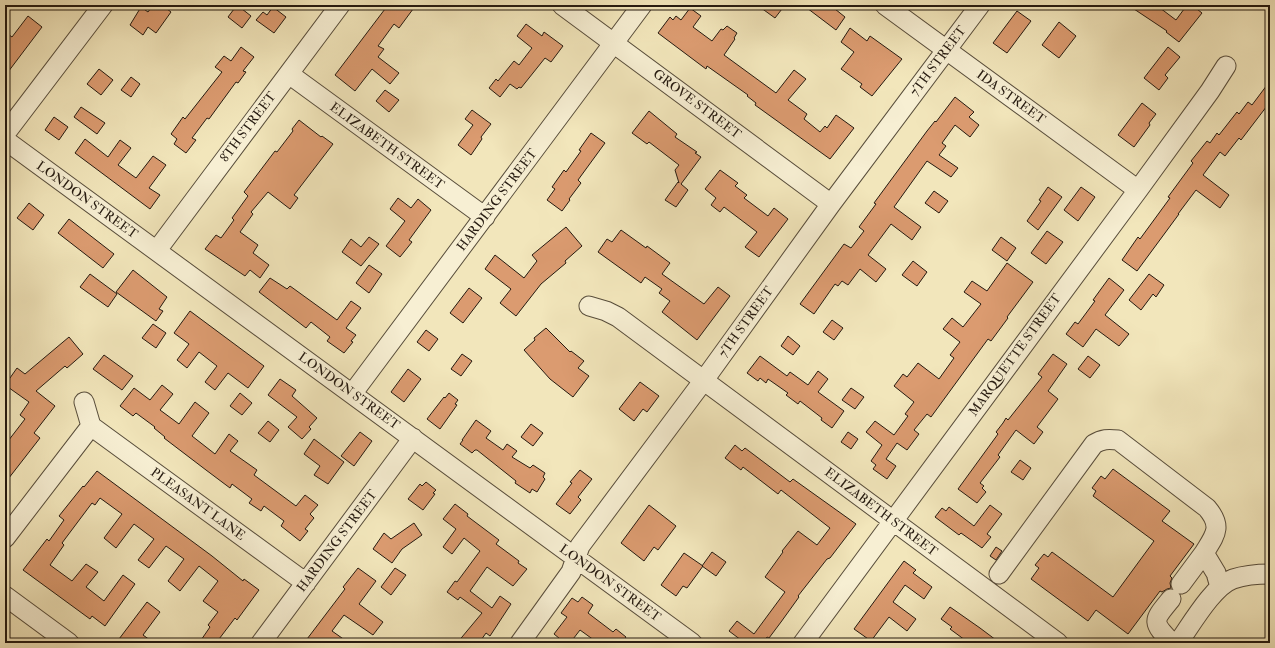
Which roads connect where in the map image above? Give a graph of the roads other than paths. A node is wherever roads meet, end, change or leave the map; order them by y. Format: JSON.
{"nodes":[{"id":1,"x":103,"y":5,"type":"edge"},
{"id":2,"x":340,"y":5,"type":"edge"},
{"id":3,"x":562,"y":5,"type":"edge"},
{"id":4,"x":642,"y":5,"type":"edge"},
{"id":5,"x":885,"y":5,"type":"edge"},
{"id":6,"x":980,"y":5,"type":"edge"},
{"id":7,"x":614,"y":43,"type":"junction"},
{"id":8,"x":946,"y":50,"type":"junction"},
{"id":9,"x":1226,"y":66,"type":"dead end"},
{"id":10,"x":289,"y":74,"type":"junction"},
{"id":11,"x":5,"y":134,"type":"edge"},
{"id":12,"x":5,"y":140,"type":"edge"},
{"id":13,"x":1138,"y":190,"type":"junction"},
{"id":14,"x":831,"y":204,"type":"junction"},
{"id":15,"x":485,"y":217,"type":"junction"},
{"id":16,"x":157,"y":250,"type":"junction"},
{"id":17,"x":589,"y":306,"type":"dead end"},
{"id":18,"x":704,"y":380,"type":"junction"},
{"id":19,"x":352,"y":394,"type":"junction"},
{"id":20,"x":84,"y":402,"type":"dead end"},
{"id":21,"x":91,"y":426,"type":"junction"},
{"id":22,"x":413,"y":438,"type":"junction"},
{"id":23,"x":893,"y":521,"type":"junction"},
{"id":24,"x":5,"y":538,"type":"edge"},
{"id":25,"x":1204,"y":553,"type":"junction"},
{"id":26,"x":576,"y":558,"type":"junction"},
{"id":27,"x":999,"y":574,"type":"dead end"},
{"id":28,"x":1270,"y":574,"type":"edge"},
{"id":29,"x":306,"y":583,"type":"junction"},
{"id":30,"x":1220,"y":587,"type":"junction"},
{"id":31,"x":5,"y":596,"type":"edge"},
{"id":32,"x":69,"y":643,"type":"edge"},
{"id":33,"x":260,"y":643,"type":"edge"},
{"id":34,"x":520,"y":643,"type":"edge"},
{"id":35,"x":692,"y":643,"type":"edge"},
{"id":36,"x":803,"y":643,"type":"edge"},
{"id":37,"x":1058,"y":643,"type":"edge"},
{"id":38,"x":1172,"y":643,"type":"edge"},
{"id":39,"x":1178,"y":643,"type":"edge"}],
"edges":[{"from":1,"to":11,"type":"street"},
{"from":2,"to":10,"type":"street","name":"8TH STREET"},
{"from":3,"to":7,"type":"street","name":"GROVE STREET"},
{"from":4,"to":7,"type":"street","name":"HARDING STREET"},
{"from":5,"to":8,"type":"street","name":"IDA STREET"},
{"from":6,"to":8,"type":"street","name":"7TH STREET"},
{"from":7,"to":14,"type":"street","name":"GROVE STREET"},
{"from":7,"to":15,"type":"street","name":"HARDING STREET"},
{"from":8,"to":13,"type":"street","name":"IDA STREET"},
{"from":8,"to":14,"type":"street","name":"7TH STREET"},
{"from":9,"to":13,"type":"street","name":"MARQUETTE STREET"},
{"from":10,"to":15,"type":"street","name":"ELIZABETH STREET"},
{"from":10,"to":16,"type":"street","name":"8TH STREET"},
{"from":12,"to":16,"type":"street","name":"LONDON STREET"},
{"from":13,"to":23,"type":"street","name":"MARQUETTE STREET"},
{"from":14,"to":18,"type":"street","name":"7TH STREET"},
{"from":15,"to":19,"type":"street","name":"HARDING STREET"},
{"from":16,"to":19,"type":"street","name":"LONDON STREET"},
{"from":17,"to":18,"type":"street","name":"ELIZABETH STREET"},
{"from":18,"to":23,"type":"street","name":"ELIZABETH STREET"},
{"from":18,"to":26,"type":"street","name":"7TH STREET"},
{"from":19,"to":22,"type":"street","name":"LONDON STREET"},
{"from":20,"to":21,"type":"street"},
{"from":21,"to":24,"type":"street"},
{"from":21,"to":29,"type":"street","name":"PLEASANT LANE"},
{"from":22,"to":26,"type":"street","name":"LONDON STREET"},
{"from":22,"to":29,"type":"street","name":"HARDING STREET"},
{"from":23,"to":36,"type":"street","name":"MARQUETTE STREET"},
{"from":23,"to":37,"type":"street","name":"ELIZABETH STREET"},
{"from":25,"to":27,"type":"street"},
{"from":25,"to":30,"type":"street"},
{"from":25,"to":38,"type":"street"},
{"from":26,"to":34,"type":"street","name":"7TH STREET"},
{"from":26,"to":35,"type":"street","name":"LONDON STREET"},
{"from":28,"to":30,"type":"street"},
{"from":29,"to":33,"type":"street","name":"HARDING STREET"},
{"from":30,"to":39,"type":"street"},
{"from":31,"to":32,"type":"street"}]}
